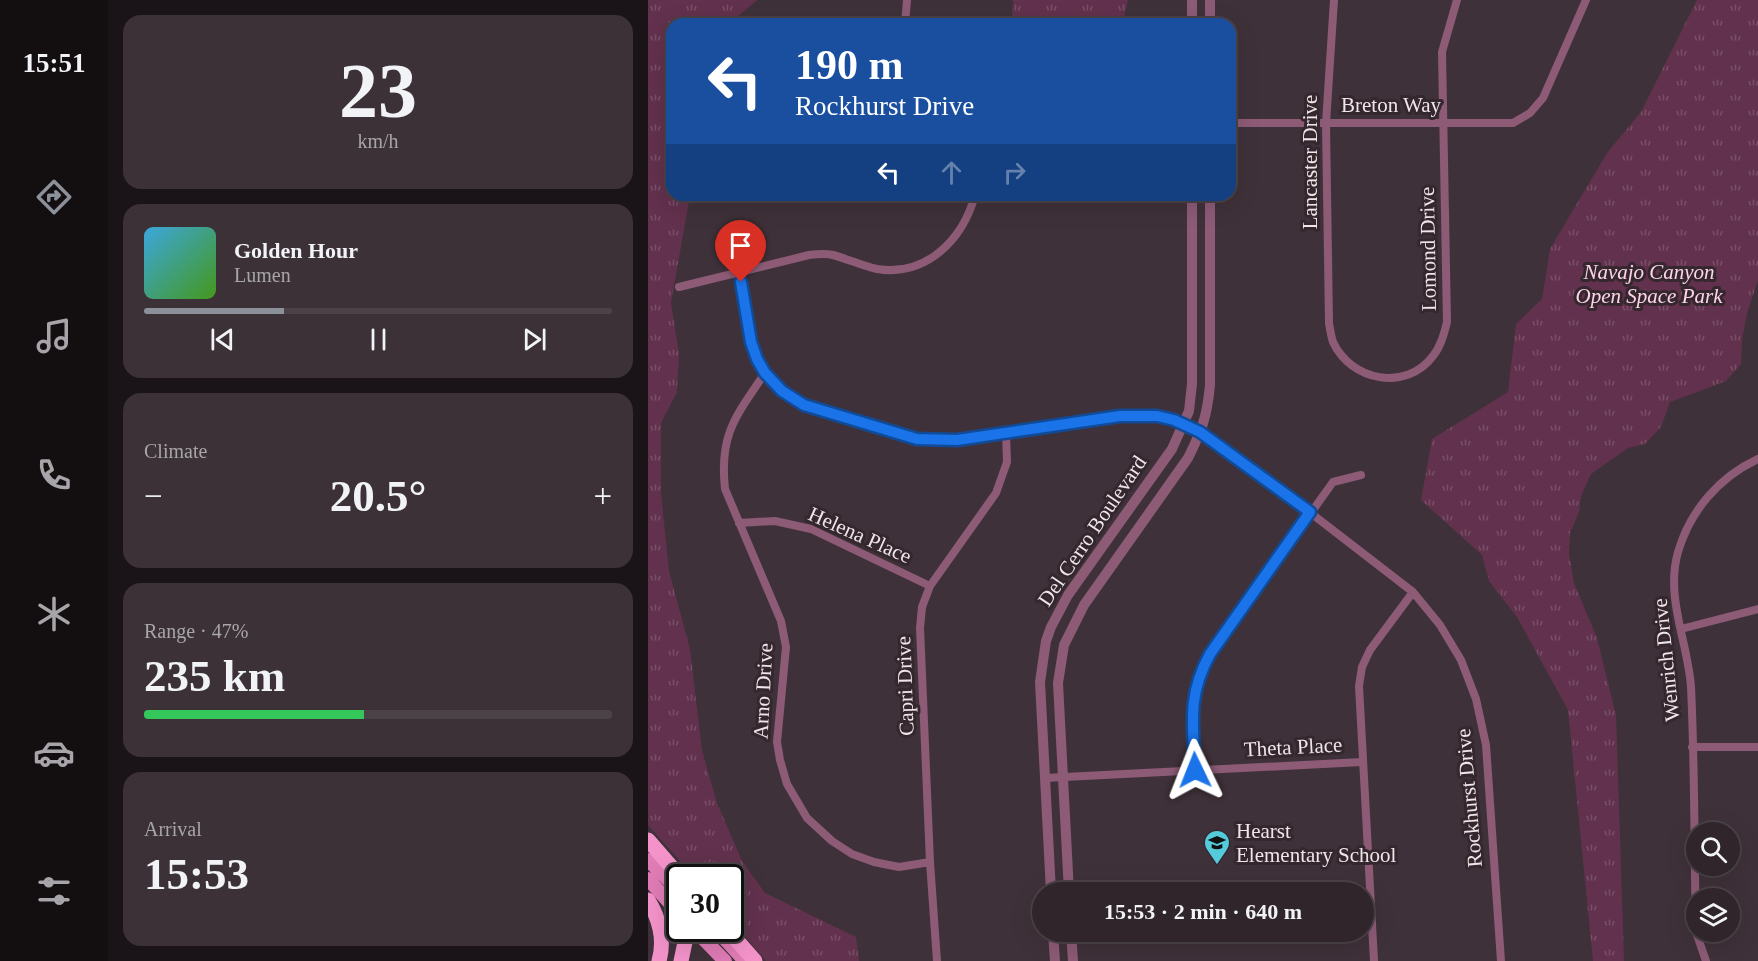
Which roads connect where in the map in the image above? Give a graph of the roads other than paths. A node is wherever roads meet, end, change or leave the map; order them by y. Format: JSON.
{"nodes":[{"id":1,"x":907,"y":0,"type":"edge"},
{"id":2,"x":1192,"y":0,"type":"edge"},
{"id":3,"x":1210,"y":0,"type":"edge"},
{"id":4,"x":1334,"y":0,"type":"edge"},
{"id":5,"x":1456,"y":0,"type":"edge"},
{"id":6,"x":1586,"y":0,"type":"edge"},
{"id":7,"x":906,"y":18,"type":"edge"},
{"id":8,"x":1192,"y":18,"type":"edge"},
{"id":9,"x":1210,"y":18,"type":"edge"},
{"id":10,"x":1236,"y":123,"type":"edge"},
{"id":11,"x":1326,"y":123,"type":"junction"},
{"id":12,"x":1444,"y":123,"type":"junction"},
{"id":13,"x":973,"y":201,"type":"edge"},
{"id":14,"x":1192,"y":201,"type":"edge"},
{"id":15,"x":1210,"y":201,"type":"edge"},
{"id":16,"x":739,"y":272,"type":"junction"},
{"id":17,"x":679,"y":286,"type":"dead end"},
{"id":18,"x":1329,"y":323,"type":"joint"},
{"id":19,"x":765,"y":373,"type":"junction"},
{"id":20,"x":1184,"y":424,"type":"junction"},
{"id":21,"x":1200,"y":432,"type":"junction"},
{"id":22,"x":1006,"y":433,"type":"junction"},
{"id":23,"x":1758,"y":459,"type":"edge"},
{"id":24,"x":1361,"y":475,"type":"dead end"},
{"id":25,"x":1310,"y":512,"type":"junction"},
{"id":26,"x":739,"y":523,"type":"junction"},
{"id":27,"x":930,"y":586,"type":"junction"},
{"id":28,"x":1413,"y":592,"type":"junction"},
{"id":29,"x":1758,"y":609,"type":"edge"},
{"id":30,"x":1681,"y":629,"type":"junction"},
{"id":31,"x":1692,"y":747,"type":"junction"},
{"id":32,"x":1758,"y":747,"type":"edge"},
{"id":33,"x":1362,"y":762,"type":"junction"},
{"id":34,"x":1195,"y":770,"type":"junction"},
{"id":35,"x":1063,"y":777,"type":"junction"},
{"id":36,"x":1045,"y":778,"type":"junction"},
{"id":37,"x":648,"y":840,"type":"edge"},
{"id":38,"x":648,"y":860,"type":"edge"},
{"id":39,"x":930,"y":862,"type":"junction"},
{"id":40,"x":669,"y":864,"type":"edge"},
{"id":41,"x":666,"y":877,"type":"edge"},
{"id":42,"x":648,"y":879,"type":"edge"},
{"id":43,"x":1050,"y":882,"type":"edge"},
{"id":44,"x":1068,"y":882,"type":"edge"},
{"id":45,"x":666,"y":899,"type":"edge"},
{"id":46,"x":648,"y":900,"type":"edge"},
{"id":47,"x":685,"y":942,"type":"edge"},
{"id":48,"x":706,"y":942,"type":"edge"},
{"id":49,"x":728,"y":942,"type":"edge"},
{"id":50,"x":738,"y":942,"type":"edge"},
{"id":51,"x":1054,"y":942,"type":"edge"},
{"id":52,"x":1072,"y":942,"type":"edge"},
{"id":53,"x":659,"y":961,"type":"edge"},
{"id":54,"x":681,"y":961,"type":"edge"},
{"id":55,"x":724,"y":961,"type":"edge"},
{"id":56,"x":745,"y":961,"type":"edge"},
{"id":57,"x":755,"y":961,"type":"edge"},
{"id":58,"x":937,"y":961,"type":"edge"},
{"id":59,"x":1055,"y":961,"type":"edge"},
{"id":60,"x":1073,"y":961,"type":"edge"},
{"id":61,"x":1374,"y":961,"type":"edge"},
{"id":62,"x":1501,"y":961,"type":"edge"},
{"id":63,"x":1706,"y":961,"type":"edge"}],
"edges":[{"from":1,"to":7,"type":"street"},
{"from":2,"to":8,"type":"street"},
{"from":3,"to":9,"type":"street"},
{"from":4,"to":11,"type":"street","name":"Lancaster Drive"},
{"from":5,"to":12,"type":"street","name":"Lomond Drive"},
{"from":6,"to":12,"type":"street","name":"Breton Way"},
{"from":10,"to":11,"type":"street","name":"Breton Way"},
{"from":11,"to":12,"type":"street","name":"Breton Way"},
{"from":11,"to":18,"type":"street","name":"Lancaster Drive"},
{"from":12,"to":18,"type":"street","name":"Lomond Drive"},
{"from":13,"to":16,"type":"street"},
{"from":14,"to":20,"type":"street","name":"Del Cerro Boulevard"},
{"from":15,"to":21,"type":"street","name":"Del Cerro Boulevard"},
{"from":16,"to":17,"type":"street"},
{"from":16,"to":19,"type":"street"},
{"from":19,"to":22,"type":"street","name":"Rockhurst Drive"},
{"from":19,"to":26,"type":"street","name":"Arno Drive"},
{"from":20,"to":21,"type":"street","name":"Rockhurst Drive"},
{"from":20,"to":22,"type":"street","name":"Rockhurst Drive"},
{"from":20,"to":36,"type":"street","name":"Del Cerro Boulevard"},
{"from":21,"to":25,"type":"street","name":"Rockhurst Drive"},
{"from":21,"to":35,"type":"street","name":"Del Cerro Boulevard"},
{"from":22,"to":27,"type":"street","name":"Capri Drive"},
{"from":23,"to":30,"type":"street","name":"Wenrich Drive"},
{"from":24,"to":25,"type":"street"},
{"from":25,"to":28,"type":"street","name":"Rockhurst Drive"},
{"from":25,"to":34,"type":"street"},
{"from":26,"to":27,"type":"street","name":"Helena Place"},
{"from":26,"to":39,"type":"street","name":"Arno Drive"},
{"from":27,"to":39,"type":"street","name":"Capri Drive"},
{"from":28,"to":33,"type":"street"},
{"from":28,"to":62,"type":"street","name":"Rockhurst Drive"},
{"from":29,"to":30,"type":"street"},
{"from":30,"to":31,"type":"street","name":"Wenrich Drive"},
{"from":31,"to":32,"type":"street"},
{"from":31,"to":63,"type":"street","name":"Wenrich Drive"},
{"from":33,"to":34,"type":"street","name":"Theta Place"},
{"from":33,"to":61,"type":"street"},
{"from":34,"to":35,"type":"street","name":"Theta Place"},
{"from":35,"to":36,"type":"street","name":"Theta Place"},
{"from":35,"to":44,"type":"street","name":"Del Cerro Boulevard"},
{"from":36,"to":43,"type":"street","name":"Del Cerro Boulevard"},
{"from":37,"to":40,"type":"highway"},
{"from":38,"to":41,"type":"main road"},
{"from":39,"to":58,"type":"street","name":"Capri Drive"},
{"from":42,"to":45,"type":"main road"},
{"from":46,"to":53,"type":"highway"},
{"from":47,"to":54,"type":"highway"},
{"from":48,"to":55,"type":"main road"},
{"from":49,"to":56,"type":"main road"},
{"from":50,"to":57,"type":"highway"},
{"from":51,"to":59,"type":"street"},
{"from":52,"to":60,"type":"street"}]}
